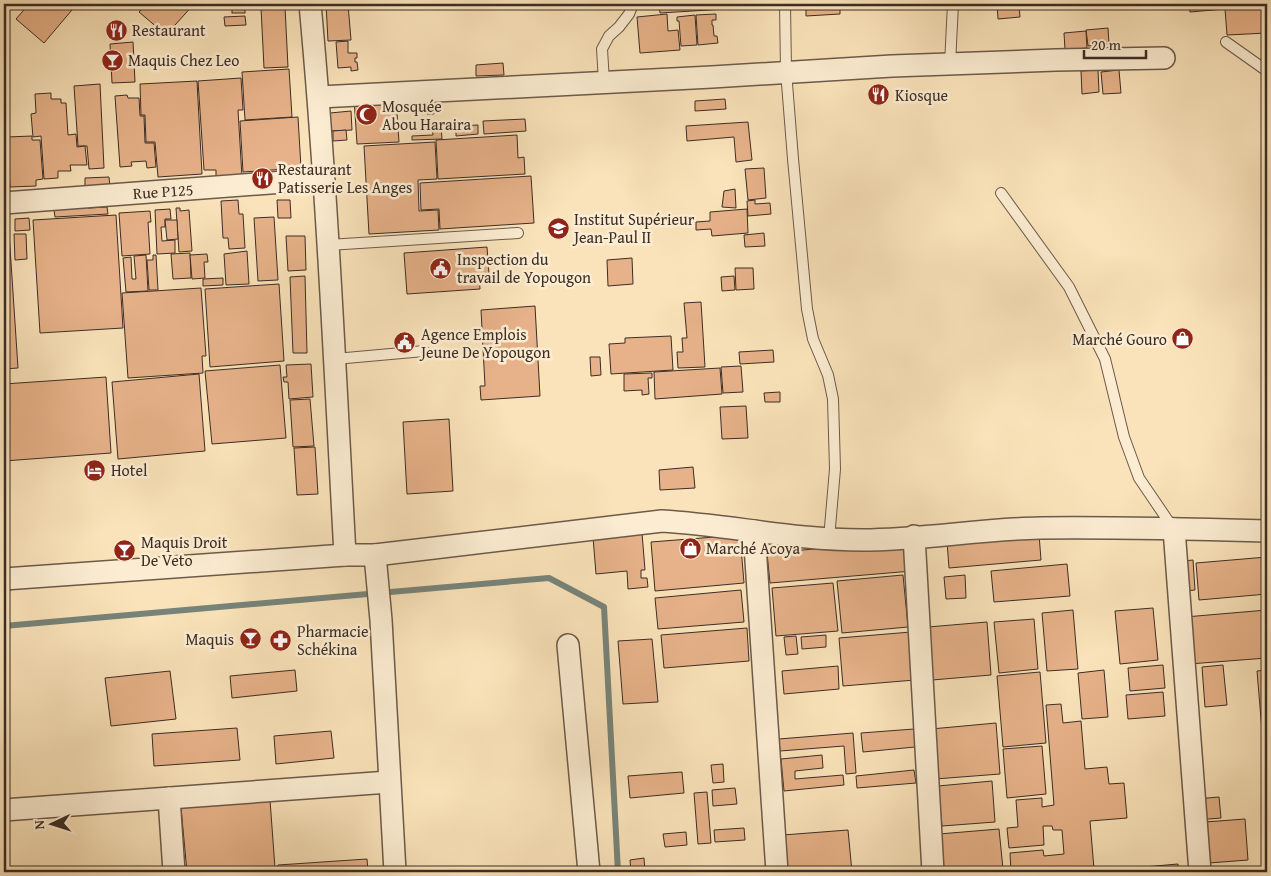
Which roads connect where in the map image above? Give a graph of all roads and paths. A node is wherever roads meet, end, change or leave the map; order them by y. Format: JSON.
{"nodes":[{"id":1,"x":310,"y":4,"type":"edge"},
{"id":2,"x":633,"y":4,"type":"edge"},
{"id":3,"x":785,"y":4,"type":"edge"},
{"id":4,"x":953,"y":4,"type":"edge"},
{"id":5,"x":1226,"y":42,"type":"dead end"},
{"id":6,"x":1164,"y":58,"type":"dead end"},
{"id":7,"x":950,"y":64,"type":"junction"},
{"id":8,"x":786,"y":71,"type":"junction"},
{"id":9,"x":1267,"y":71,"type":"edge"},
{"id":10,"x":604,"y":82,"type":"junction"},
{"id":11,"x":319,"y":97,"type":"junction"},
{"id":12,"x":323,"y":179,"type":"junction"},
{"id":13,"x":1001,"y":193,"type":"dead end"},
{"id":14,"x":4,"y":203,"type":"edge"},
{"id":15,"x":518,"y":234,"type":"dead end"},
{"id":16,"x":328,"y":246,"type":"junction"},
{"id":17,"x":424,"y":351,"type":"dead end"},
{"id":18,"x":335,"y":359,"type":"junction"},
{"id":19,"x":1174,"y":529,"type":"junction"},
{"id":20,"x":754,"y":531,"type":"junction"},
{"id":21,"x":1267,"y":531,"type":"edge"},
{"id":22,"x":914,"y":536,"type":"junction"},
{"id":23,"x":829,"y":539,"type":"junction"},
{"id":24,"x":345,"y":555,"type":"junction"},
{"id":25,"x":375,"y":555,"type":"junction"},
{"id":26,"x":4,"y":579,"type":"edge"},
{"id":27,"x":568,"y":645,"type":"dead end"},
{"id":28,"x":389,"y":782,"type":"junction"},
{"id":29,"x":169,"y":798,"type":"junction"},
{"id":30,"x":4,"y":810,"type":"edge"},
{"id":31,"x":174,"y":872,"type":"edge"},
{"id":32,"x":395,"y":872,"type":"edge"},
{"id":33,"x":589,"y":872,"type":"edge"},
{"id":34,"x":776,"y":872,"type":"edge"},
{"id":35,"x":933,"y":872,"type":"edge"},
{"id":36,"x":1200,"y":872,"type":"edge"}],
"edges":[{"from":1,"to":11,"type":"street"},
{"from":2,"to":10,"type":"lane"},
{"from":3,"to":8,"type":"lane"},
{"from":4,"to":7,"type":"lane"},
{"from":5,"to":9,"type":"lane"},
{"from":6,"to":7,"type":"street"},
{"from":7,"to":8,"type":"street"},
{"from":8,"to":10,"type":"street"},
{"from":8,"to":23,"type":"lane"},
{"from":10,"to":11,"type":"street"},
{"from":11,"to":12,"type":"street"},
{"from":12,"to":14,"type":"street","name":"Rue P125"},
{"from":12,"to":16,"type":"street"},
{"from":13,"to":19,"type":"lane"},
{"from":15,"to":16,"type":"lane"},
{"from":16,"to":18,"type":"street"},
{"from":17,"to":18,"type":"lane"},
{"from":18,"to":24,"type":"street"},
{"from":19,"to":21,"type":"street"},
{"from":19,"to":22,"type":"street"},
{"from":19,"to":36,"type":"street"},
{"from":20,"to":23,"type":"street"},
{"from":20,"to":25,"type":"street"},
{"from":20,"to":34,"type":"street"},
{"from":22,"to":23,"type":"street"},
{"from":22,"to":35,"type":"street"},
{"from":24,"to":25,"type":"street"},
{"from":24,"to":26,"type":"street"},
{"from":25,"to":28,"type":"street"},
{"from":27,"to":33,"type":"street"},
{"from":28,"to":29,"type":"street"},
{"from":28,"to":32,"type":"street"},
{"from":29,"to":30,"type":"street"},
{"from":29,"to":31,"type":"street"}]}
